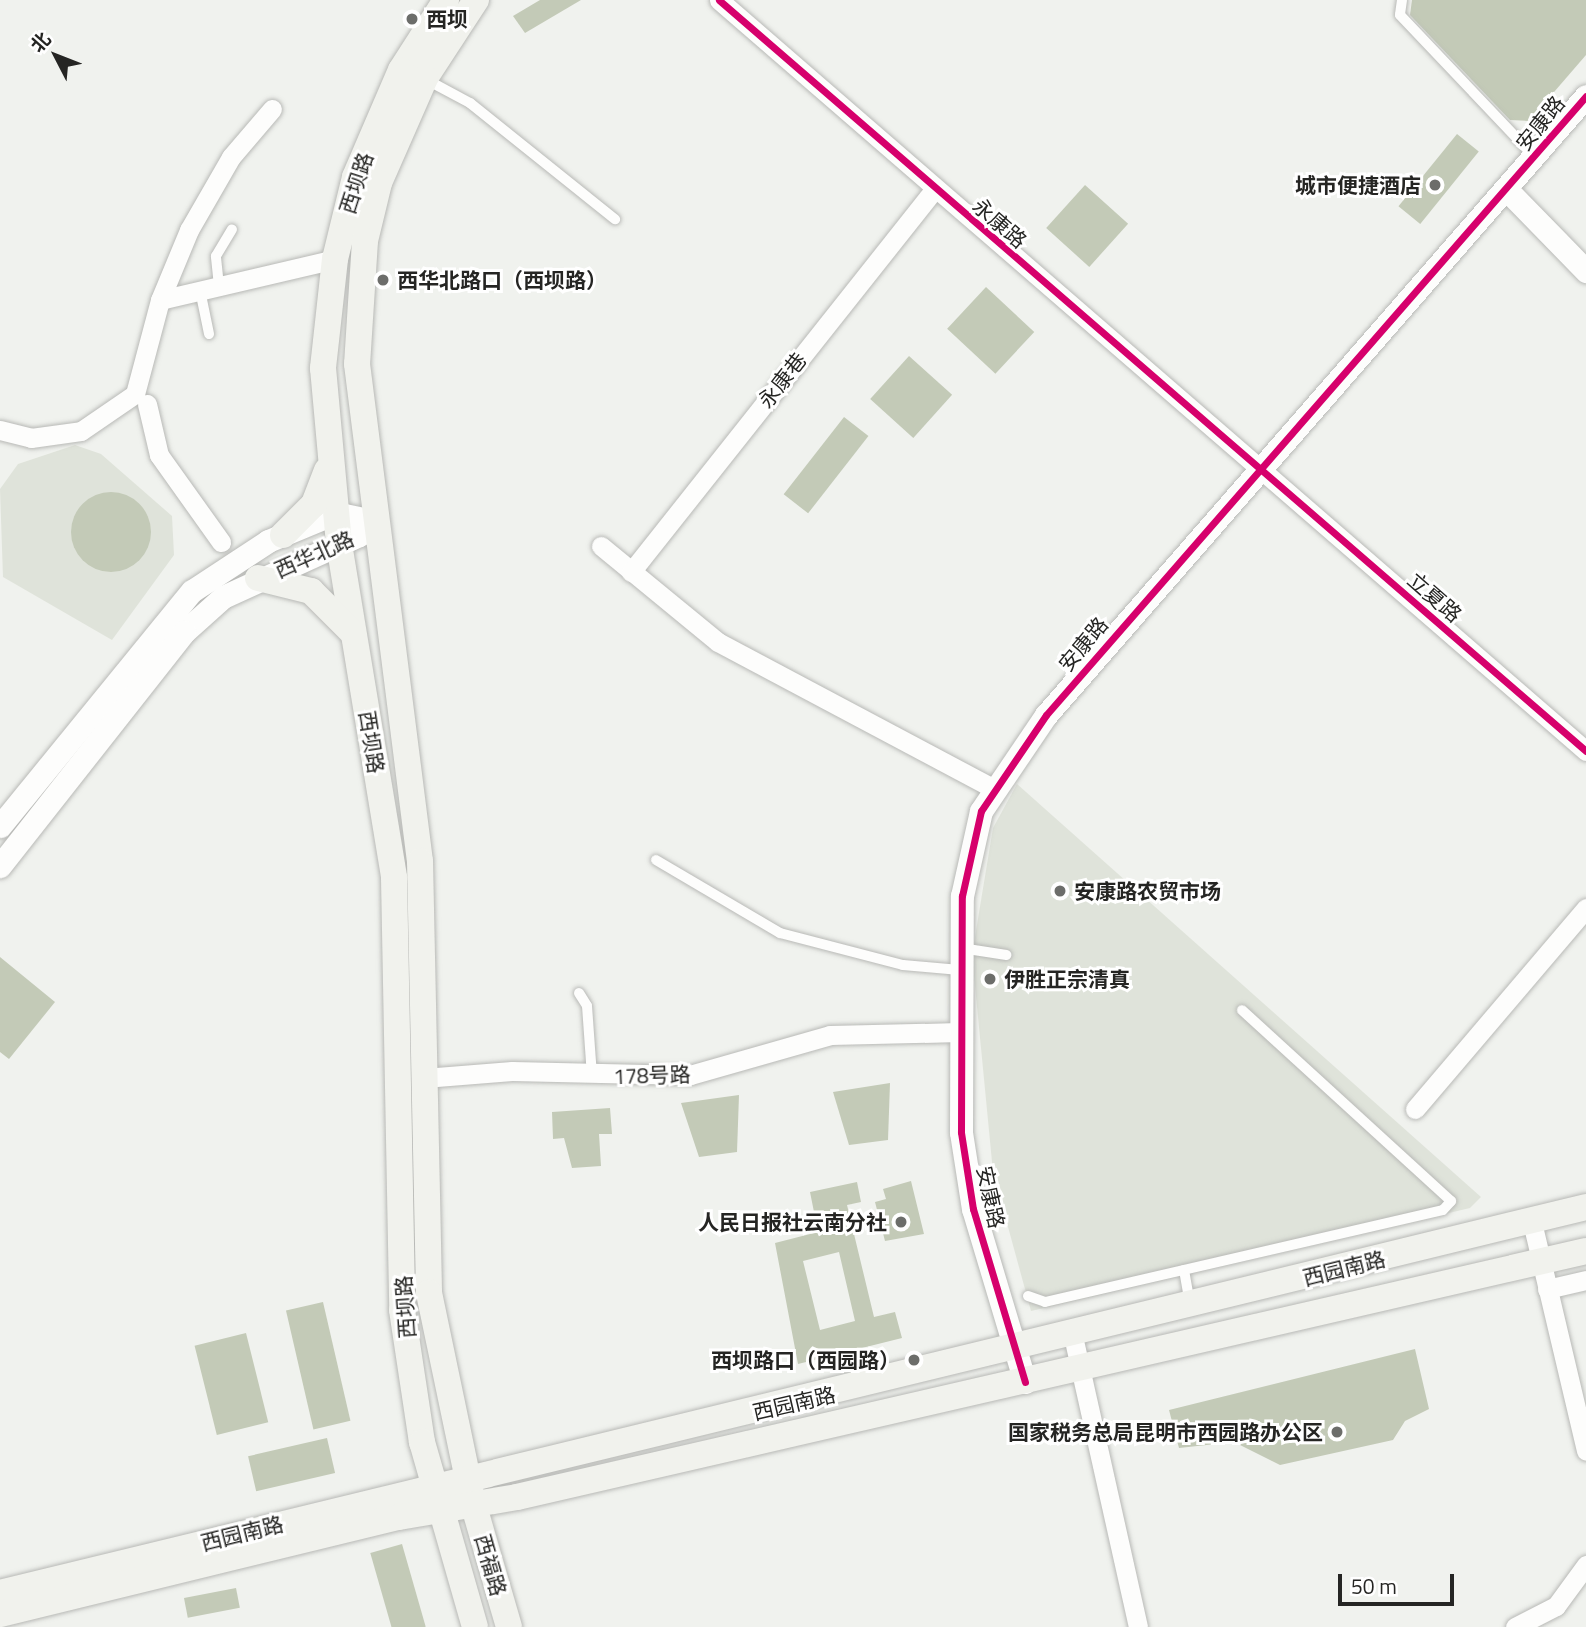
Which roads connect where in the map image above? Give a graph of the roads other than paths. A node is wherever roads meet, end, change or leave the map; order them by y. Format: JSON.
{"nodes":[{"id":1,"x":446,"y":0,"type":"edge"},
{"id":2,"x":476,"y":0,"type":"edge"},
{"id":3,"x":719,"y":0,"type":"edge"},
{"id":4,"x":1402,"y":0,"type":"edge"},
{"id":5,"x":425,"y":78,"type":"junction"},
{"id":6,"x":1586,"y":96,"type":"edge"},
{"id":7,"x":272,"y":108,"type":"dead end"},
{"id":8,"x":1535,"y":157,"type":"junction"},
{"id":9,"x":935,"y":189,"type":"junction"},
{"id":10,"x":1507,"y":191,"type":"junction"},
{"id":11,"x":615,"y":219,"type":"dead end"},
{"id":12,"x":232,"y":229,"type":"dead end"},
{"id":13,"x":335,"y":259,"type":"junction"},
{"id":14,"x":1586,"y":271,"type":"edge"},
{"id":15,"x":219,"y":286,"type":"junction"},
{"id":16,"x":200,"y":290,"type":"junction"},
{"id":17,"x":160,"y":300,"type":"junction"},
{"id":18,"x":209,"y":334,"type":"dead end"},
{"id":19,"x":147,"y":404,"type":"dead end"},
{"id":20,"x":0,"y":430,"type":"edge"},
{"id":21,"x":328,"y":451,"type":"junction"},
{"id":22,"x":1261,"y":469,"type":"junction"},
{"id":23,"x":335,"y":513,"type":"junction"},
{"id":24,"x":374,"y":521,"type":"junction"},
{"id":25,"x":282,"y":535,"type":"junction"},
{"id":26,"x":221,"y":542,"type":"dead end"},
{"id":27,"x":339,"y":544,"type":"junction"},
{"id":28,"x":600,"y":546,"type":"dead end"},
{"id":29,"x":631,"y":572,"type":"junction"},
{"id":30,"x":258,"y":578,"type":"junction"},
{"id":31,"x":355,"y":637,"type":"junction"},
{"id":32,"x":1586,"y":751,"type":"edge"},
{"id":33,"x":994,"y":789,"type":"junction"},
{"id":34,"x":0,"y":826,"type":"edge"},
{"id":35,"x":656,"y":860,"type":"dead end"},
{"id":36,"x":0,"y":866,"type":"edge"},
{"id":37,"x":1586,"y":908,"type":"edge"},
{"id":38,"x":1006,"y":955,"type":"dead end"},
{"id":39,"x":960,"y":959,"type":"junction"},
{"id":40,"x":579,"y":993,"type":"dead end"},
{"id":41,"x":1242,"y":1010,"type":"dead end"},
{"id":42,"x":959,"y":1032,"type":"junction"},
{"id":43,"x":592,"y":1076,"type":"junction"},
{"id":44,"x":424,"y":1078,"type":"junction"},
{"id":45,"x":1415,"y":1109,"type":"dead end"},
{"id":46,"x":1586,"y":1208,"type":"edge"},
{"id":47,"x":1532,"y":1222,"type":"junction"},
{"id":48,"x":1586,"y":1251,"type":"edge"},
{"id":49,"x":1541,"y":1261,"type":"junction"},
{"id":50,"x":1184,"y":1270,"type":"junction"},
{"id":51,"x":1586,"y":1280,"type":"edge"},
{"id":52,"x":1548,"y":1289,"type":"junction"},
{"id":53,"x":1028,"y":1296,"type":"dead end"},
{"id":54,"x":1191,"y":1307,"type":"junction"},
{"id":55,"x":1073,"y":1336,"type":"junction"},
{"id":56,"x":1017,"y":1350,"type":"junction"},
{"id":57,"x":1081,"y":1368,"type":"junction"},
{"id":58,"x":1025,"y":1382,"type":"junction"},
{"id":59,"x":1579,"y":1386,"type":"edge"},
{"id":60,"x":1586,"y":1451,"type":"edge"},
{"id":61,"x":471,"y":1492,"type":"junction"},
{"id":62,"x":435,"y":1498,"type":"junction"},
{"id":63,"x":1586,"y":1565,"type":"edge"},
{"id":64,"x":0,"y":1593,"type":"edge"},
{"id":65,"x":0,"y":1614,"type":"edge"},
{"id":66,"x":475,"y":1627,"type":"edge"},
{"id":67,"x":509,"y":1627,"type":"edge"},
{"id":68,"x":1138,"y":1627,"type":"edge"},
{"id":69,"x":1515,"y":1627,"type":"edge"}],
"edges":[{"from":1,"to":13,"type":"main road","name":"西坝路"},
{"from":2,"to":5,"type":"main road","name":"西坝路"},
{"from":3,"to":9,"type":"street","name":"永康路"},
{"from":4,"to":8,"type":"lane"},
{"from":5,"to":11,"type":"lane"},
{"from":5,"to":24,"type":"main road","name":"西坝路"},
{"from":6,"to":8,"type":"street","name":"安康路"},
{"from":7,"to":17,"type":"street"},
{"from":8,"to":10,"type":"street","name":"安康路"},
{"from":9,"to":22,"type":"street","name":"永康路"},
{"from":9,"to":29,"type":"street","name":"永康巷"},
{"from":10,"to":14,"type":"street"},
{"from":10,"to":22,"type":"street","name":"安康路"},
{"from":12,"to":15,"type":"lane"},
{"from":13,"to":15,"type":"street"},
{"from":13,"to":21,"type":"main road","name":"西坝路"},
{"from":15,"to":16,"type":"street"},
{"from":16,"to":17,"type":"street"},
{"from":16,"to":18,"type":"lane"},
{"from":17,"to":20,"type":"street"},
{"from":19,"to":26,"type":"street"},
{"from":21,"to":23,"type":"main road","name":"西坝路"},
{"from":21,"to":25,"type":"main road"},
{"from":22,"to":32,"type":"street","name":"立夏路"},
{"from":22,"to":33,"type":"street","name":"安康路"},
{"from":23,"to":24,"type":"street","name":"西华北路"},
{"from":23,"to":25,"type":"street","name":"西华北路"},
{"from":23,"to":27,"type":"main road","name":"西坝路"},
{"from":24,"to":27,"type":"street","name":"西华北路"},
{"from":24,"to":44,"type":"main road","name":"西坝路"},
{"from":25,"to":34,"type":"street","name":"西华北路"},
{"from":27,"to":30,"type":"street","name":"西华北路"},
{"from":27,"to":31,"type":"main road","name":"西坝路"},
{"from":28,"to":29,"type":"street"},
{"from":29,"to":33,"type":"street"},
{"from":30,"to":31,"type":"main road"},
{"from":30,"to":36,"type":"street","name":"西华北路"},
{"from":31,"to":62,"type":"main road","name":"西坝路"},
{"from":33,"to":39,"type":"street","name":"安康路"},
{"from":35,"to":39,"type":"lane"},
{"from":37,"to":45,"type":"street"},
{"from":38,"to":39,"type":"lane"},
{"from":39,"to":42,"type":"street","name":"安康路"},
{"from":40,"to":43,"type":"lane"},
{"from":41,"to":50,"type":"lane"},
{"from":42,"to":43,"type":"street","name":"178号路"},
{"from":42,"to":56,"type":"street","name":"安康路"},
{"from":43,"to":44,"type":"street","name":"178号路"},
{"from":44,"to":61,"type":"main road","name":"西坝路"},
{"from":46,"to":47,"type":"main road","name":"西园南路"},
{"from":47,"to":49,"type":"street"},
{"from":47,"to":54,"type":"main road","name":"西园南路"},
{"from":48,"to":49,"type":"main road","name":"西园南路"},
{"from":49,"to":52,"type":"street"},
{"from":49,"to":57,"type":"main road","name":"西园南路"},
{"from":50,"to":53,"type":"lane"},
{"from":50,"to":54,"type":"lane"},
{"from":51,"to":52,"type":"street"},
{"from":52,"to":59,"type":"street"},
{"from":54,"to":55,"type":"main road","name":"西园南路"},
{"from":55,"to":56,"type":"main road","name":"西园南路"},
{"from":55,"to":57,"type":"street"},
{"from":56,"to":58,"type":"street","name":"安康路"},
{"from":56,"to":61,"type":"main road","name":"西园南路"},
{"from":57,"to":58,"type":"main road","name":"西园南路"},
{"from":57,"to":68,"type":"street"},
{"from":58,"to":61,"type":"main road","name":"西园南路"},
{"from":59,"to":60,"type":"street"},
{"from":61,"to":62,"type":"main road","name":"西园南路"},
{"from":61,"to":67,"type":"main road","name":"西福路"},
{"from":62,"to":64,"type":"main road","name":"西园南路"},
{"from":62,"to":65,"type":"main road","name":"西园南路"},
{"from":62,"to":66,"type":"main road","name":"西福路"},
{"from":63,"to":69,"type":"street"}]}
